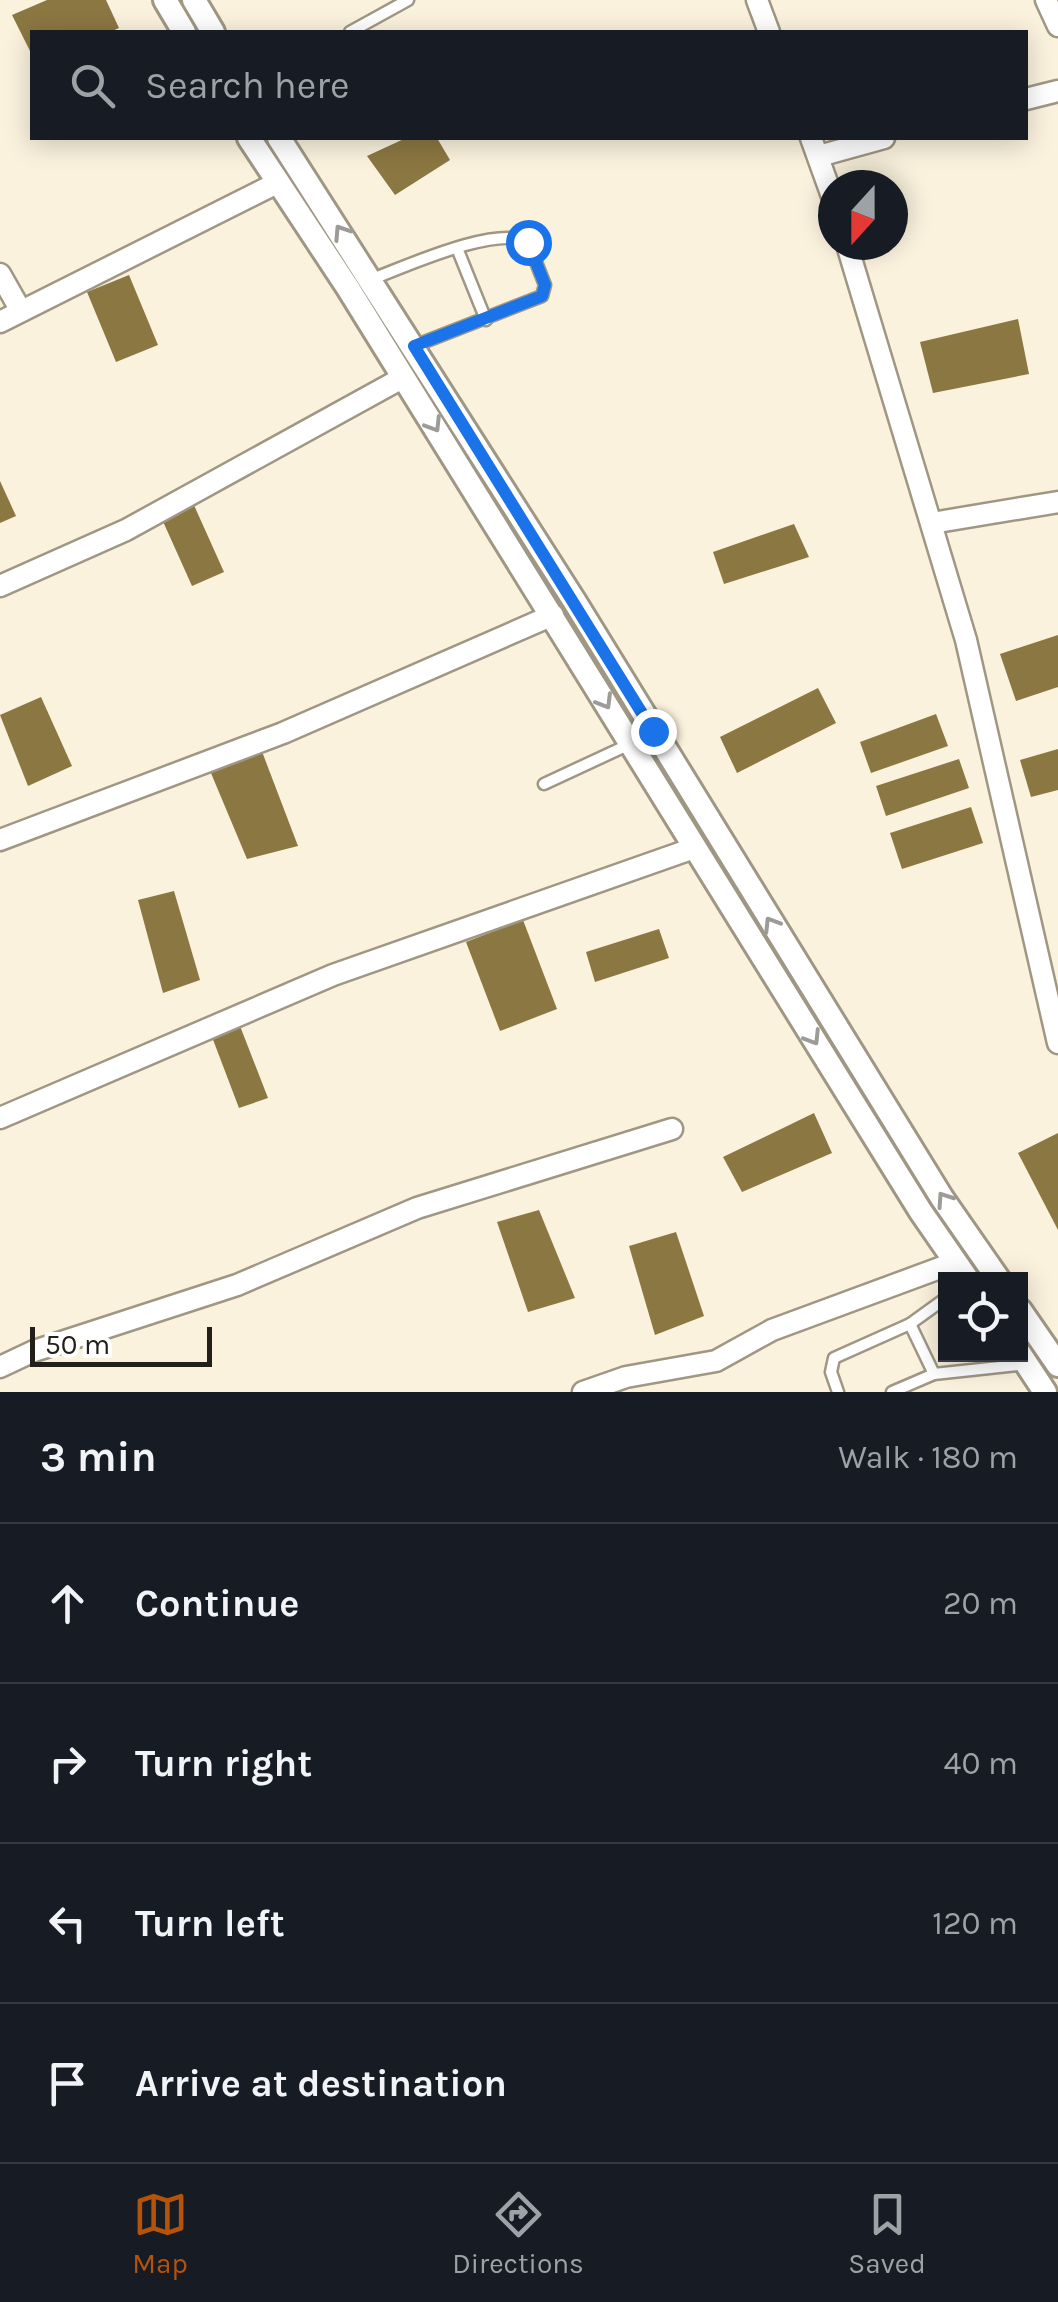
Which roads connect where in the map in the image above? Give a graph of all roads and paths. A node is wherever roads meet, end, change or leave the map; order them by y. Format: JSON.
{"nodes":[{"id":1,"x":164,"y":0,"type":"edge"},
{"id":2,"x":194,"y":0,"type":"edge"},
{"id":3,"x":408,"y":0,"type":"edge"},
{"id":4,"x":756,"y":0,"type":"edge"},
{"id":5,"x":1046,"y":0,"type":"edge"},
{"id":6,"x":1058,"y":26,"type":"edge"},
{"id":7,"x":183,"y":30,"type":"edge"},
{"id":8,"x":212,"y":30,"type":"edge"},
{"id":9,"x":354,"y":30,"type":"edge"},
{"id":10,"x":768,"y":30,"type":"edge"},
{"id":11,"x":1058,"y":91,"type":"edge"},
{"id":12,"x":1028,"y":98,"type":"edge"},
{"id":13,"x":250,"y":140,"type":"edge"},
{"id":14,"x":280,"y":140,"type":"edge"},
{"id":15,"x":869,"y":140,"type":"edge"},
{"id":16,"x":815,"y":147,"type":"edge"},
{"id":17,"x":279,"y":182,"type":"junction"},
{"id":18,"x":456,"y":248,"type":"junction"},
{"id":19,"x":853,"y":260,"type":"edge"},
{"id":20,"x":0,"y":274,"type":"edge"},
{"id":21,"x":372,"y":278,"type":"junction"},
{"id":22,"x":21,"y":312,"type":"junction"},
{"id":23,"x":486,"y":320,"type":"junction"},
{"id":24,"x":0,"y":322,"type":"edge"},
{"id":25,"x":414,"y":346,"type":"junction"},
{"id":26,"x":404,"y":377,"type":"junction"},
{"id":27,"x":1058,"y":502,"type":"edge"},
{"id":28,"x":932,"y":523,"type":"junction"},
{"id":29,"x":0,"y":586,"type":"edge"},
{"id":30,"x":553,"y":615,"type":"junction"},
{"id":31,"x":631,"y":744,"type":"junction"},
{"id":32,"x":544,"y":784,"type":"dead end"},
{"id":33,"x":0,"y":840,"type":"edge"},
{"id":34,"x":694,"y":848,"type":"junction"},
{"id":35,"x":1058,"y":1043,"type":"edge"},
{"id":36,"x":0,"y":1118,"type":"edge"},
{"id":37,"x":672,"y":1129,"type":"dead end"},
{"id":38,"x":962,"y":1271,"type":"edge"},
{"id":39,"x":994,"y":1272,"type":"edge"},
{"id":40,"x":938,"y":1304,"type":"edge"},
{"id":41,"x":1028,"y":1321,"type":"edge"},
{"id":42,"x":910,"y":1324,"type":"junction"},
{"id":43,"x":1006,"y":1362,"type":"edge"},
{"id":44,"x":1026,"y":1362,"type":"edge"},
{"id":45,"x":1058,"y":1364,"type":"edge"},
{"id":46,"x":0,"y":1367,"type":"edge"},
{"id":47,"x":934,"y":1374,"type":"junction"},
{"id":48,"x":583,"y":1392,"type":"edge"},
{"id":49,"x":838,"y":1392,"type":"edge"},
{"id":50,"x":892,"y":1392,"type":"edge"},
{"id":51,"x":1045,"y":1392,"type":"edge"}],
"edges":[{"from":1,"to":7,"type":"street"},
{"from":2,"to":8,"type":"street"},
{"from":3,"to":9,"type":"lane"},
{"from":4,"to":10,"type":"street"},
{"from":5,"to":6,"type":"street"},
{"from":11,"to":12,"type":"street"},
{"from":13,"to":17,"type":"street"},
{"from":21,"to":14,"type":"street","one_way":true},
{"from":15,"to":16,"type":"street"},
{"from":17,"to":22,"type":"street"},
{"from":17,"to":26,"type":"street"},
{"from":18,"to":21,"type":"lane"},
{"from":18,"to":23,"type":"lane"},
{"from":18,"to":23,"type":"lane"},
{"from":19,"to":28,"type":"street"},
{"from":20,"to":22,"type":"street"},
{"from":21,"to":25,"type":"street"},
{"from":22,"to":24,"type":"street"},
{"from":23,"to":25,"type":"lane"},
{"from":39,"to":25,"type":"street","one_way":true},
{"from":26,"to":29,"type":"street"},
{"from":26,"to":30,"type":"street","one_way":true},
{"from":27,"to":28,"type":"street"},
{"from":28,"to":35,"type":"street"},
{"from":30,"to":31,"type":"street","one_way":true},
{"from":30,"to":33,"type":"street"},
{"from":31,"to":32,"type":"lane"},
{"from":31,"to":34,"type":"street"},
{"from":34,"to":36,"type":"street"},
{"from":34,"to":38,"type":"street","one_way":true},
{"from":37,"to":46,"type":"street"},
{"from":38,"to":48,"type":"street"},
{"from":40,"to":42,"type":"lane"},
{"from":41,"to":45,"type":"street"},
{"from":42,"to":47,"type":"lane"},
{"from":42,"to":49,"type":"lane"},
{"from":43,"to":47,"type":"lane"},
{"from":44,"to":51,"type":"street"},
{"from":47,"to":50,"type":"lane"}]}
